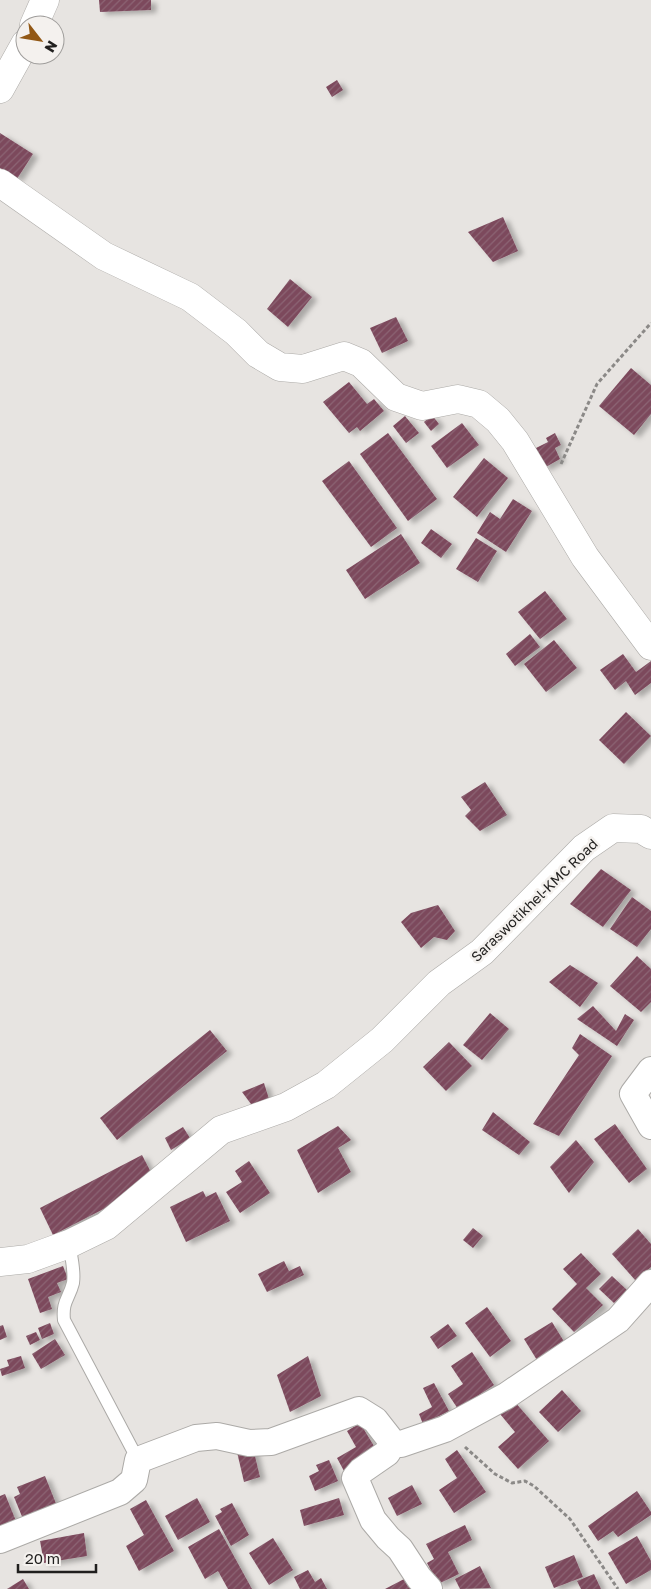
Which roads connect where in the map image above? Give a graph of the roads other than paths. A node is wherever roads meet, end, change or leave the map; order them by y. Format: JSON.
{"nodes":[{"id":1,"x":45,"y":0,"type":"edge"},
{"id":2,"x":38,"y":15,"type":"edge"},
{"id":3,"x":15,"y":62,"type":"edge"},
{"id":4,"x":0,"y":88,"type":"edge"},
{"id":5,"x":0,"y":183,"type":"edge"},
{"id":6,"x":651,"y":646,"type":"edge"},
{"id":7,"x":651,"y":834,"type":"edge"},
{"id":8,"x":651,"y":1070,"type":"edge"},
{"id":9,"x":651,"y":1126,"type":"edge"},
{"id":10,"x":69,"y":1244,"type":"junction"},
{"id":11,"x":0,"y":1262,"type":"edge"},
{"id":12,"x":651,"y":1283,"type":"edge"},
{"id":13,"x":393,"y":1443,"type":"junction"},
{"id":14,"x":138,"y":1460,"type":"junction"},
{"id":15,"x":0,"y":1540,"type":"edge"},
{"id":16,"x":429,"y":1589,"type":"edge"}],
"edges":[{"from":1,"to":2,"type":"street"},
{"from":3,"to":4,"type":"street"},
{"from":5,"to":6,"type":"street"},
{"from":7,"to":10,"type":"street","name":"Saraswotikhel-KMC Road"},
{"from":8,"to":9,"type":"street"},
{"from":10,"to":11,"type":"street","name":"Saraswotikhel-KMC Road"},
{"from":10,"to":14,"type":"lane"},
{"from":12,"to":13,"type":"street"},
{"from":13,"to":14,"type":"street"},
{"from":13,"to":16,"type":"street"},
{"from":14,"to":15,"type":"street"}]}
